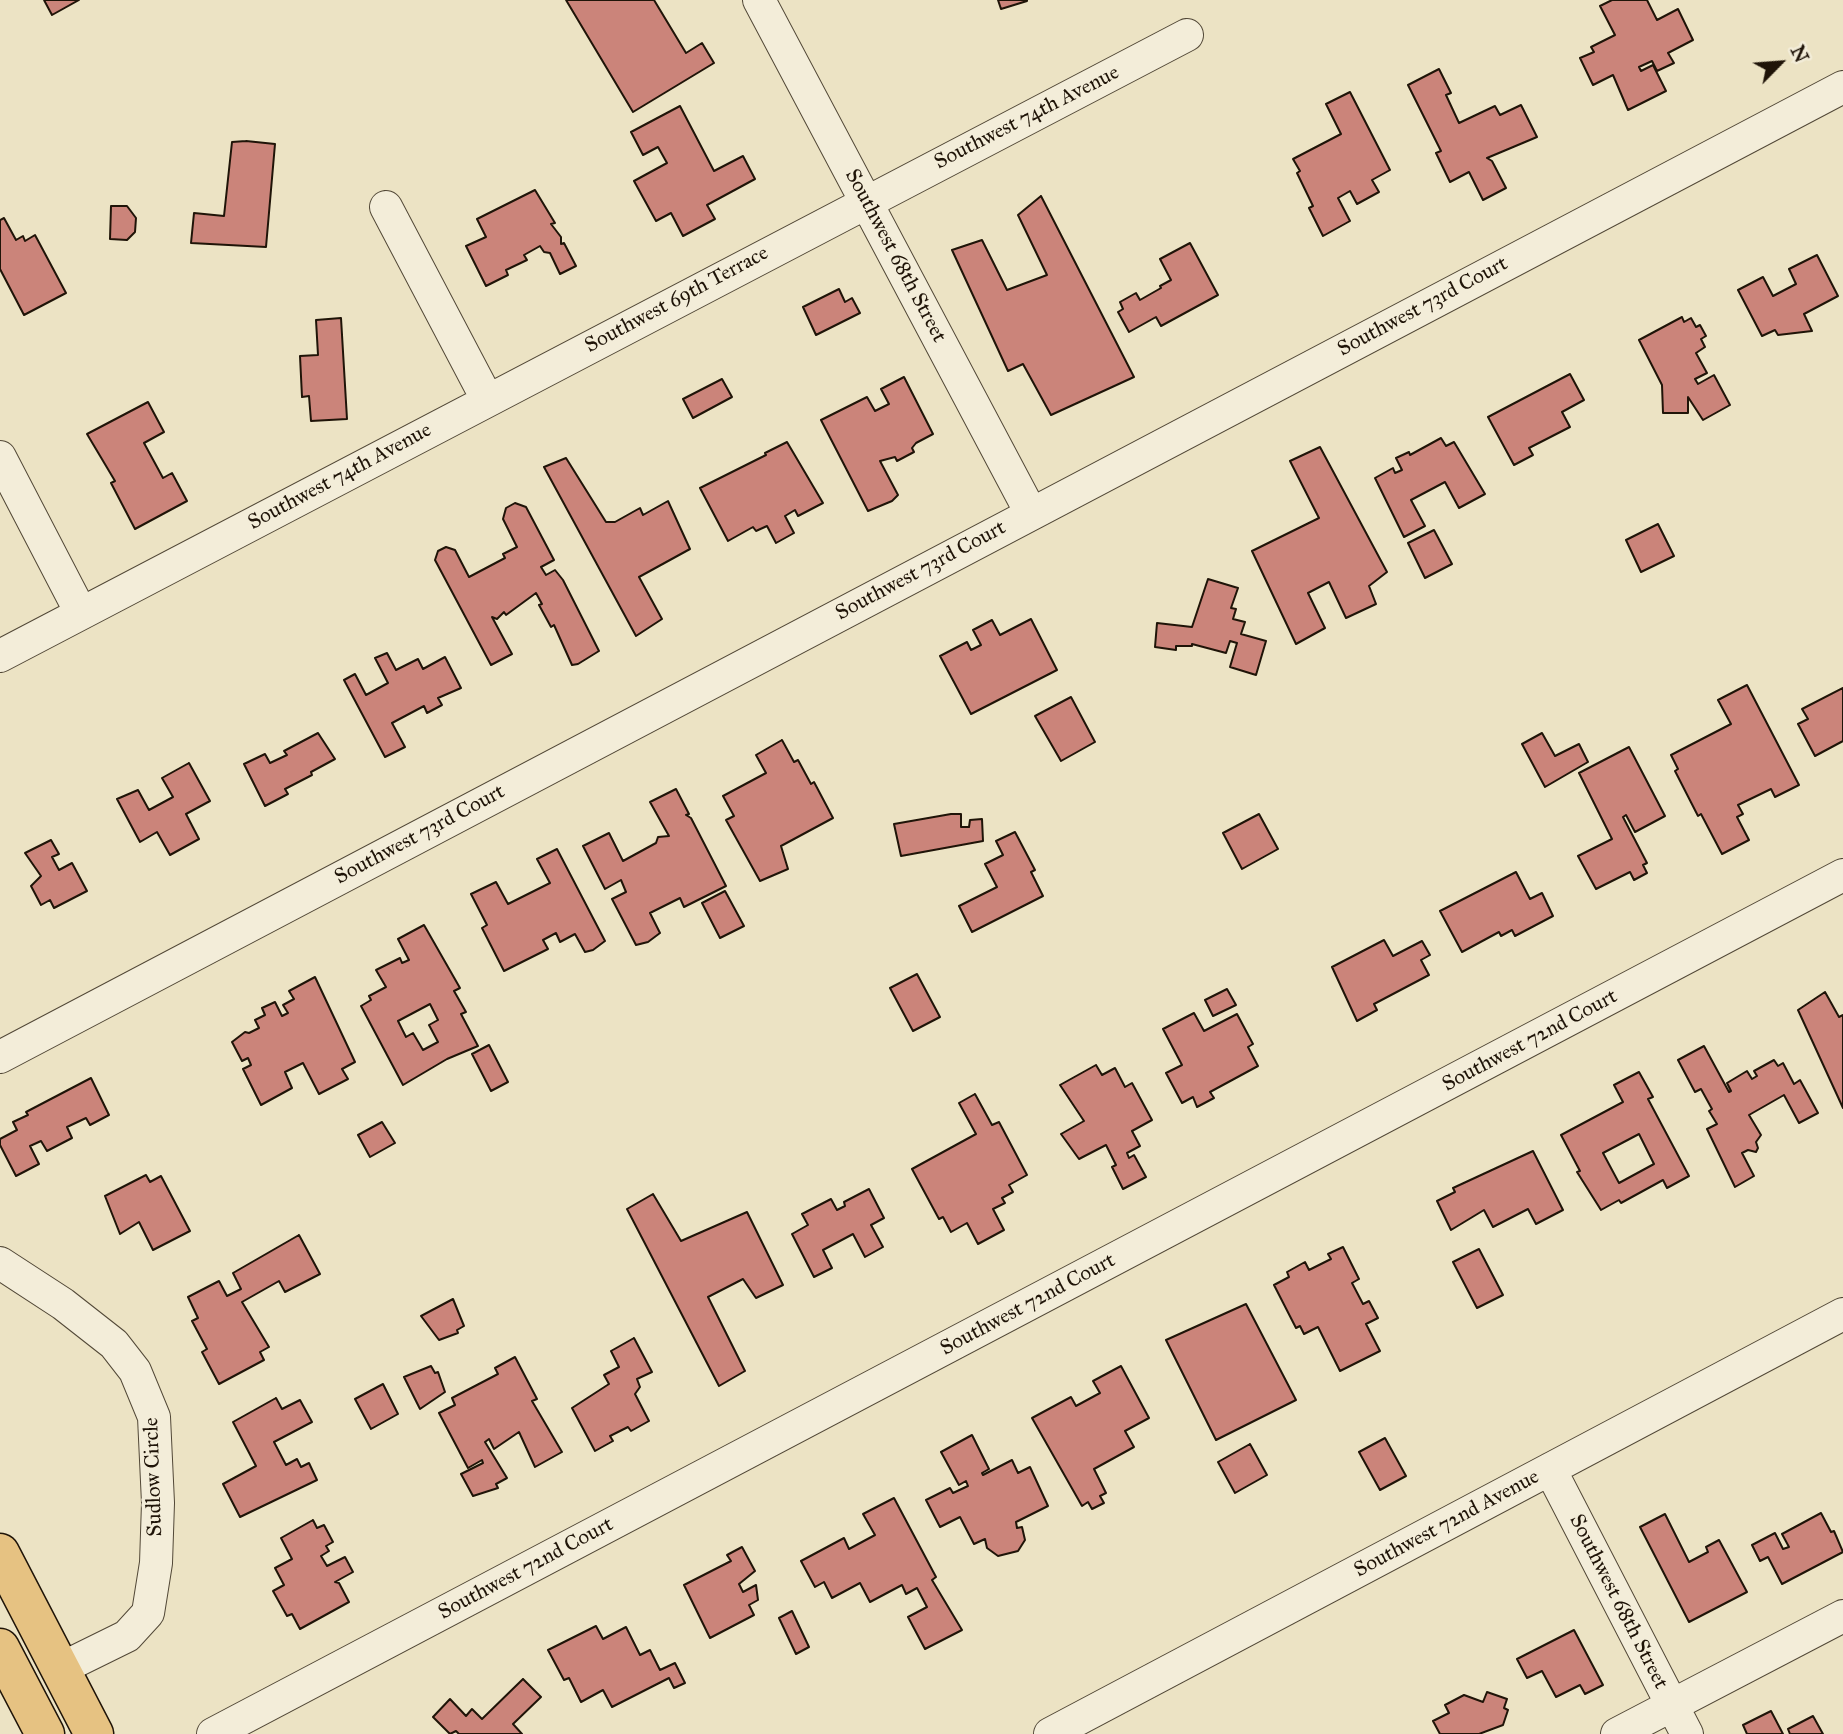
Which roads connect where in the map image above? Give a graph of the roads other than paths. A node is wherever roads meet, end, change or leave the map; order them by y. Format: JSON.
{"nodes":[{"id":1,"x":759,"y":0,"type":"edge"},
{"id":2,"x":1187,"y":35,"type":"dead end"},
{"id":3,"x":1843,"y":87,"type":"edge"},
{"id":4,"x":866,"y":201,"type":"junction"},
{"id":5,"x":386,"y":207,"type":"dead end"},
{"id":6,"x":487,"y":399,"type":"junction"},
{"id":7,"x":0,"y":457,"type":"edge"},
{"id":8,"x":1031,"y":513,"type":"junction"},
{"id":9,"x":81,"y":613,"type":"junction"},
{"id":10,"x":0,"y":656,"type":"edge"},
{"id":11,"x":1843,"y":875,"type":"edge"},
{"id":12,"x":0,"y":1057,"type":"edge"},
{"id":13,"x":0,"y":1263,"type":"edge"},
{"id":14,"x":1843,"y":1314,"type":"edge"},
{"id":15,"x":1550,"y":1469,"type":"junction"},
{"id":16,"x":0,"y":1553,"type":"edge"},
{"id":17,"x":1843,"y":1616,"type":"edge"},
{"id":18,"x":3,"y":1660,"type":"edge"},
{"id":19,"x":60,"y":1669,"type":"junction"},
{"id":20,"x":1672,"y":1705,"type":"junction"},
{"id":21,"x":46,"y":1734,"type":"edge"},
{"id":22,"x":94,"y":1734,"type":"edge"},
{"id":23,"x":213,"y":1734,"type":"edge"},
{"id":24,"x":1050,"y":1734,"type":"edge"},
{"id":25,"x":1617,"y":1734,"type":"edge"},
{"id":26,"x":1687,"y":1734,"type":"edge"}],
"edges":[{"from":1,"to":4,"type":"street","name":"Southwest 68th Street"},
{"from":2,"to":4,"type":"street","name":"Southwest 74th Avenue"},
{"from":3,"to":8,"type":"street","name":"Southwest 73rd Court"},
{"from":4,"to":6,"type":"street","name":"Southwest 69th Terrace"},
{"from":4,"to":8,"type":"street","name":"Southwest 68th Street"},
{"from":5,"to":6,"type":"street"},
{"from":6,"to":9,"type":"street","name":"Southwest 74th Avenue"},
{"from":7,"to":9,"type":"street"},
{"from":8,"to":12,"type":"street","name":"Southwest 73rd Court"},
{"from":9,"to":10,"type":"street","name":"Southwest 74th Avenue"},
{"from":11,"to":23,"type":"street","name":"Southwest 72nd Court"},
{"from":13,"to":19,"type":"street","name":"Sudlow Circle"},
{"from":14,"to":15,"type":"street","name":"Southwest 72nd Avenue"},
{"from":15,"to":20,"type":"street","name":"Southwest 68th Street"},
{"from":15,"to":24,"type":"street","name":"Southwest 72nd Avenue"},
{"from":16,"to":19,"type":"main road"},
{"from":17,"to":20,"type":"street"},
{"from":18,"to":19,"type":"main road"},
{"from":18,"to":21,"type":"main road"},
{"from":19,"to":22,"type":"main road"},
{"from":20,"to":25,"type":"street"},
{"from":20,"to":26,"type":"street","name":"Southwest 68th Street"}]}
